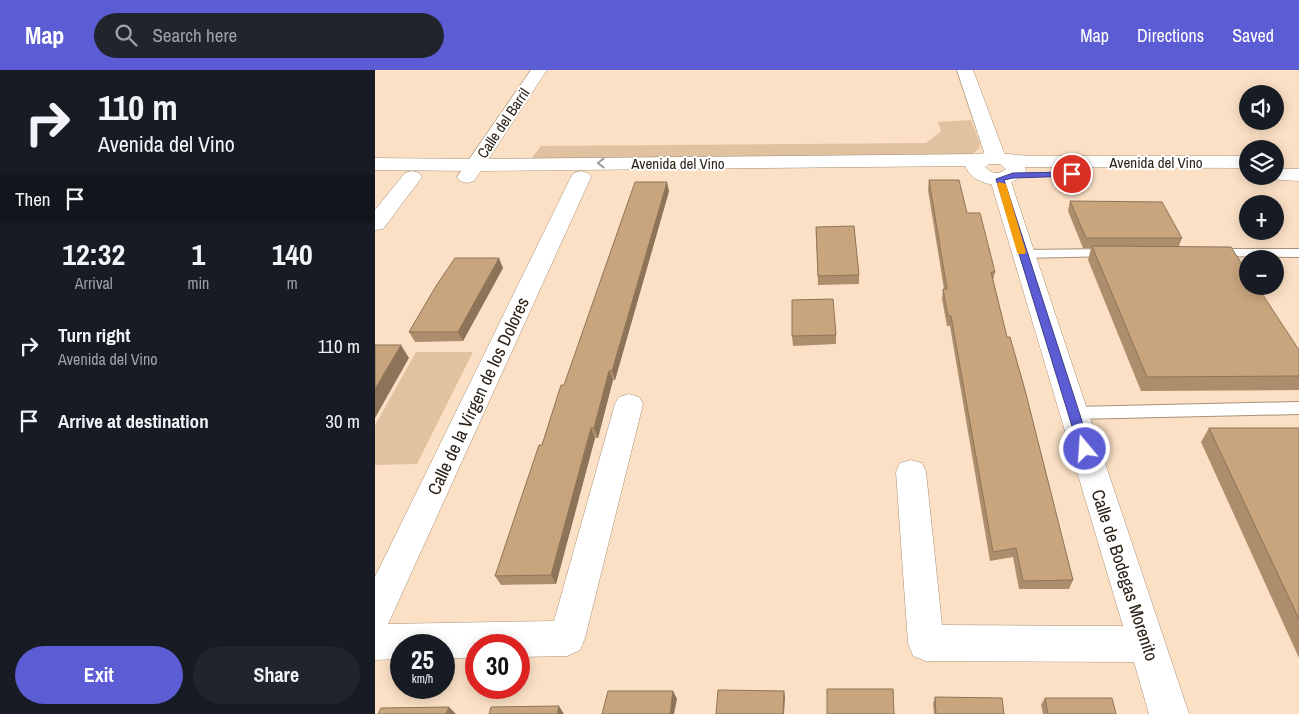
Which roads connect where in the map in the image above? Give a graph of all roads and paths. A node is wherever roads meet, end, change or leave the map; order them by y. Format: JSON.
{"nodes":[{"id":1,"x":539,"y":70,"type":"edge"},
{"id":2,"x":965,"y":70,"type":"edge"},
{"id":3,"x":1239,"y":162,"type":"edge"},
{"id":4,"x":1284,"y":162,"type":"edge"},
{"id":5,"x":1299,"y":162,"type":"edge"},
{"id":6,"x":375,"y":164,"type":"edge"},
{"id":7,"x":996,"y":168,"type":"junction"},
{"id":8,"x":471,"y":171,"type":"junction"},
{"id":9,"x":1239,"y":174,"type":"edge"},
{"id":10,"x":1284,"y":174,"type":"edge"},
{"id":11,"x":1299,"y":175,"type":"edge"},
{"id":12,"x":375,"y":177,"type":"edge"},
{"id":13,"x":412,"y":177,"type":"junction"},
{"id":14,"x":581,"y":177,"type":"junction"},
{"id":15,"x":375,"y":224,"type":"edge"},
{"id":16,"x":1121,"y":253,"type":"edge"},
{"id":17,"x":1200,"y":253,"type":"edge"},
{"id":18,"x":1299,"y":253,"type":"edge"},
{"id":19,"x":1022,"y":254,"type":"junction"},
{"id":20,"x":629,"y":404,"type":"dead end"},
{"id":21,"x":1299,"y":408,"type":"edge"},
{"id":22,"x":1074,"y":413,"type":"junction"},
{"id":23,"x":911,"y":472,"type":"dead end"},
{"id":24,"x":375,"y":614,"type":"edge"},
{"id":25,"x":375,"y":642,"type":"edge"},
{"id":26,"x":1147,"y":644,"type":"junction"},
{"id":27,"x":1169,"y":714,"type":"edge"}],
"edges":[{"from":1,"to":8,"type":"street","name":"Calle del Barril"},
{"from":2,"to":7,"type":"street","name":"Calle de Bodegas Morenito"},
{"from":3,"to":7,"type":"street","name":"Avenida del Vino"},
{"from":4,"to":5,"type":"street"},
{"from":6,"to":8,"type":"street","name":"Avenida del Vino"},
{"from":7,"to":8,"type":"street","name":"Avenida del Vino","one_way":true},
{"from":7,"to":9,"type":"street","name":"Avenida del Vino"},
{"from":7,"to":14,"type":"street","name":"Avenida del Vino"},
{"from":7,"to":19,"type":"street","name":"Calle de Bodegas Morenito"},
{"from":8,"to":13,"type":"street","name":"Avenida del Vino"},
{"from":8,"to":14,"type":"street","name":"Avenida del Vino"},
{"from":10,"to":11,"type":"street"},
{"from":12,"to":13,"type":"street","name":"Avenida del Vino"},
{"from":13,"to":15,"type":"street"},
{"from":14,"to":24,"type":"street","name":"Calle de la Virgen de los Dolores"},
{"from":16,"to":19,"type":"lane"},
{"from":17,"to":18,"type":"lane"},
{"from":19,"to":22,"type":"street","name":"Calle de Bodegas Morenito"},
{"from":20,"to":25,"type":"street"},
{"from":21,"to":22,"type":"lane"},
{"from":22,"to":26,"type":"street","name":"Calle de Bodegas Morenito"},
{"from":23,"to":26,"type":"street"},
{"from":26,"to":27,"type":"street","name":"Calle de Bodegas Morenito"}]}
